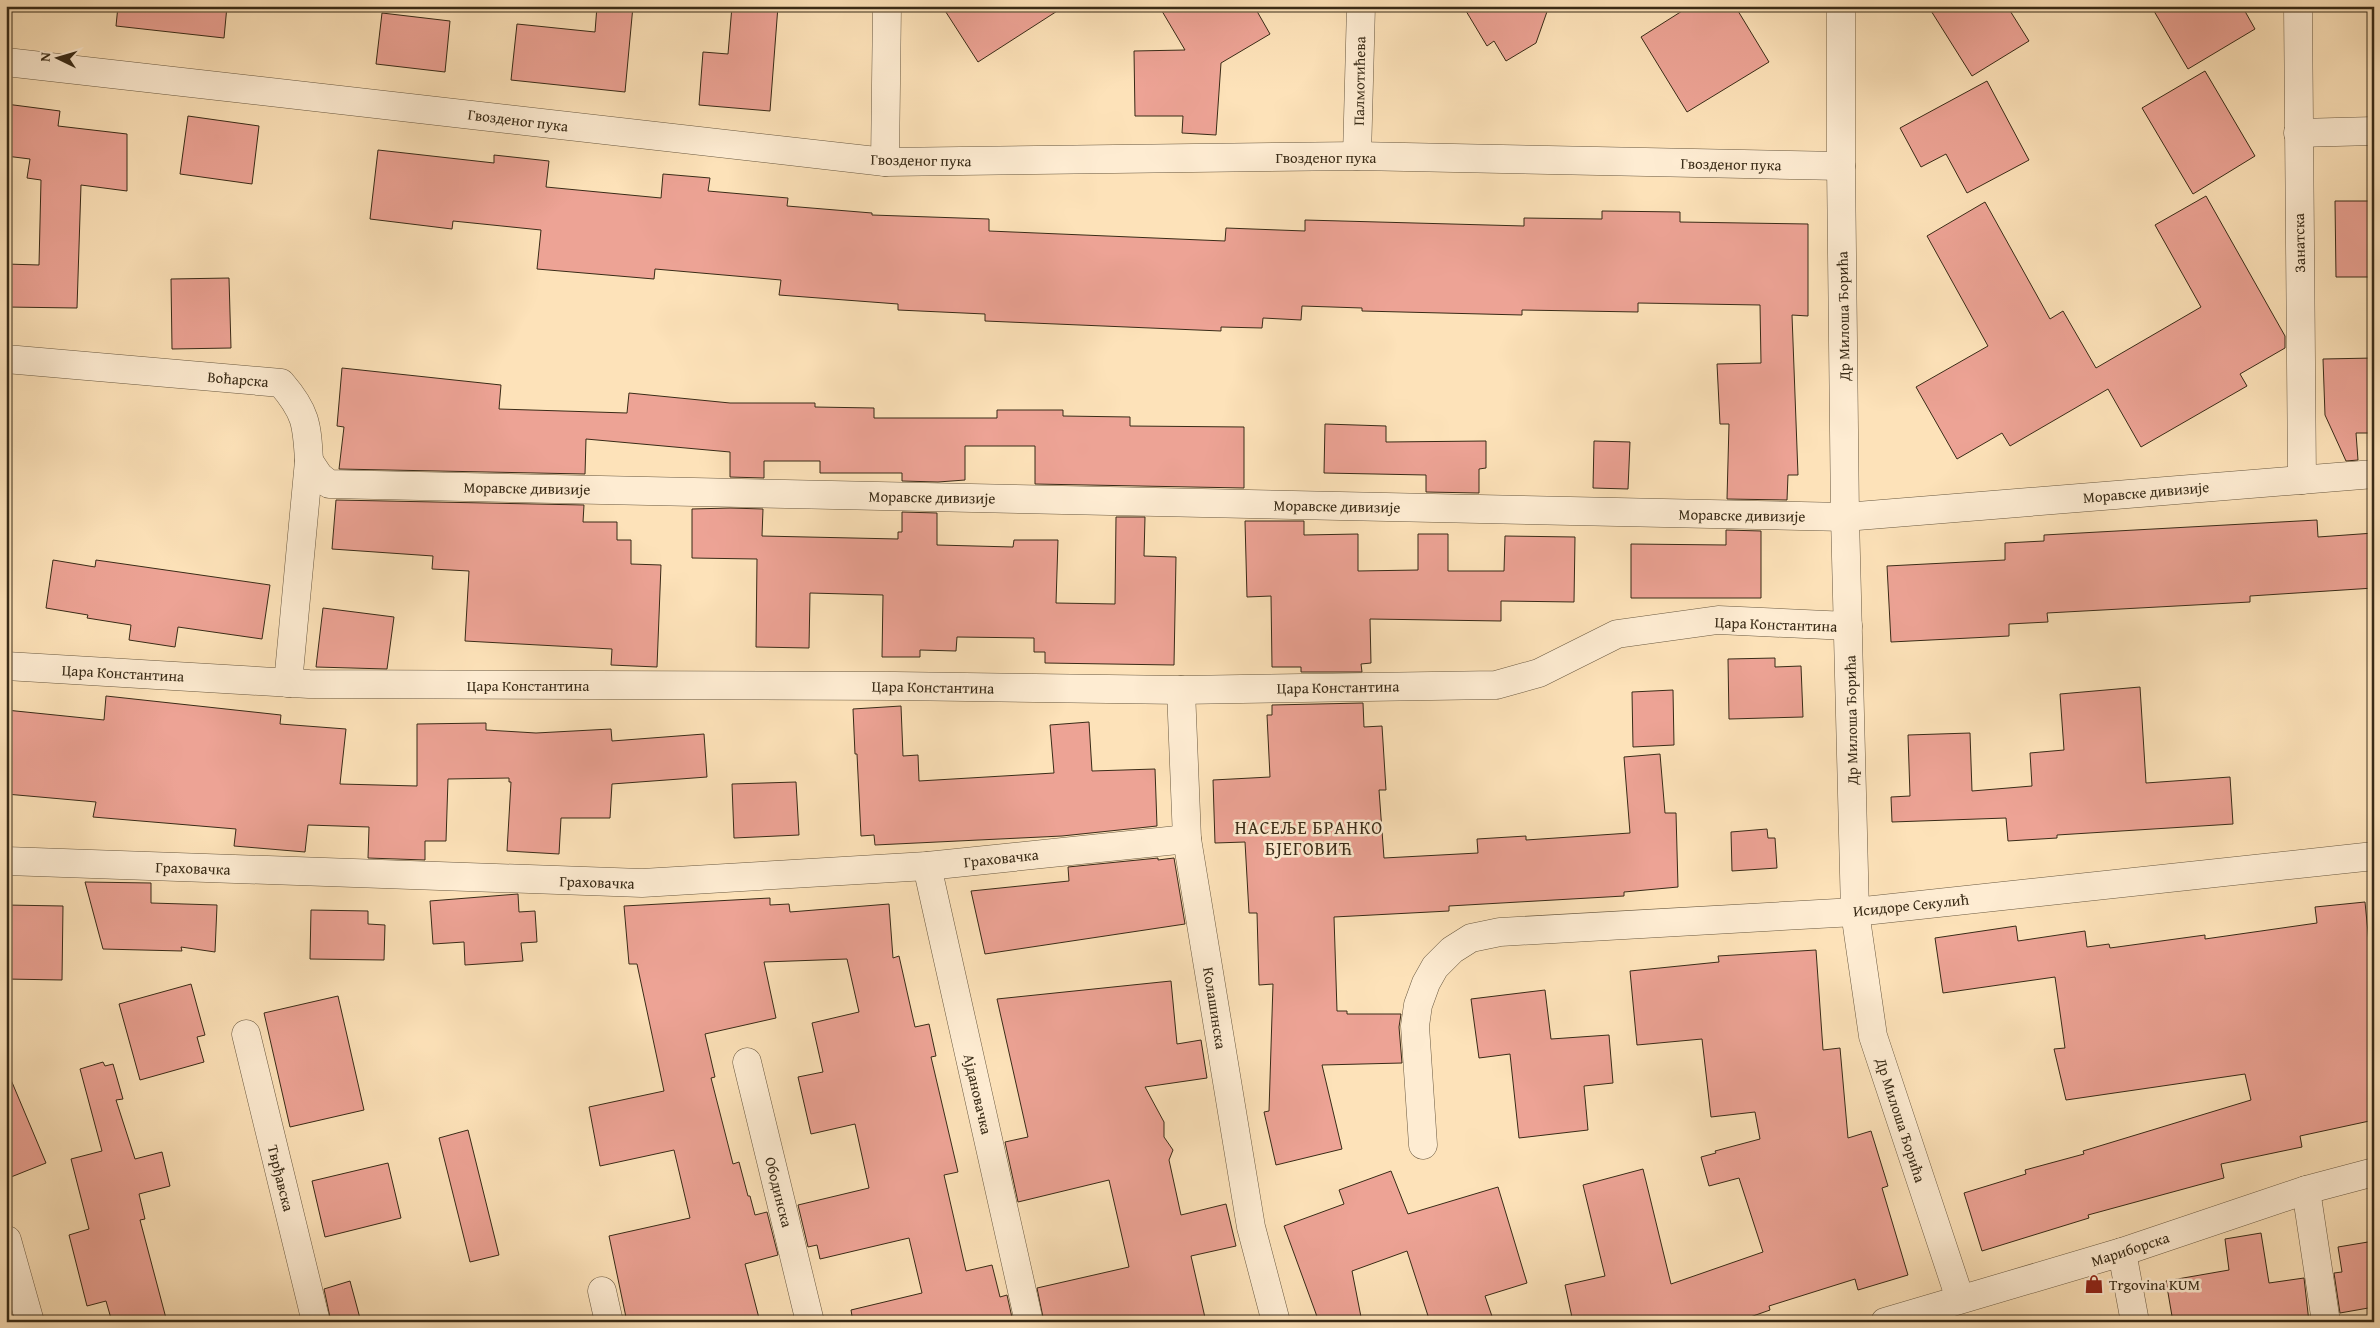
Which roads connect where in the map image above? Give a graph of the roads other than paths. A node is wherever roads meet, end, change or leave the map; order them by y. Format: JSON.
{"nodes":[{"id":1,"x":888,"y":6,"type":"edge"},
{"id":2,"x":1361,"y":6,"type":"edge"},
{"id":3,"x":1841,"y":6,"type":"edge"},
{"id":4,"x":2298,"y":6,"type":"edge"},
{"id":5,"x":6,"y":62,"type":"edge"},
{"id":6,"x":2374,"y":131,"type":"edge"},
{"id":7,"x":2298,"y":132,"type":"junction"},
{"id":8,"x":1357,"y":156,"type":"junction"},
{"id":9,"x":885,"y":162,"type":"junction"},
{"id":10,"x":1841,"y":166,"type":"junction"},
{"id":11,"x":6,"y":358,"type":"edge"},
{"id":12,"x":309,"y":460,"type":"junction"},
{"id":13,"x":2374,"y":474,"type":"edge"},
{"id":14,"x":2302,"y":480,"type":"junction"},
{"id":15,"x":1846,"y":517,"type":"junction"},
{"id":16,"x":1848,"y":626,"type":"junction"},
{"id":17,"x":6,"y":666,"type":"edge"},
{"id":18,"x":288,"y":683,"type":"junction"},
{"id":19,"x":1181,"y":690,"type":"junction"},
{"id":20,"x":1187,"y":839,"type":"junction"},
{"id":21,"x":2374,"y":856,"type":"edge"},
{"id":22,"x":6,"y":861,"type":"edge"},
{"id":23,"x":927,"y":866,"type":"junction"},
{"id":24,"x":1855,"y":912,"type":"junction"},
{"id":25,"x":246,"y":1034,"type":"dead end"},
{"id":26,"x":747,"y":1062,"type":"dead end"},
{"id":27,"x":1423,"y":1145,"type":"dead end"},
{"id":28,"x":2374,"y":1172,"type":"edge"},
{"id":29,"x":2306,"y":1190,"type":"junction"},
{"id":30,"x":8,"y":1240,"type":"edge"},
{"id":31,"x":2122,"y":1252,"type":"junction"},
{"id":32,"x":602,"y":1292,"type":"dead end"},
{"id":33,"x":1960,"y":1299,"type":"junction"},
{"id":34,"x":30,"y":1322,"type":"edge"},
{"id":35,"x":316,"y":1322,"type":"edge"},
{"id":36,"x":609,"y":1322,"type":"edge"},
{"id":37,"x":810,"y":1322,"type":"edge"},
{"id":38,"x":1029,"y":1322,"type":"edge"},
{"id":39,"x":1276,"y":1322,"type":"edge"},
{"id":40,"x":1885,"y":1322,"type":"edge"},
{"id":41,"x":2135,"y":1322,"type":"edge"},
{"id":42,"x":2326,"y":1322,"type":"edge"}],
"edges":[{"from":1,"to":9,"type":"street"},
{"from":2,"to":8,"type":"street","name":"Палмотићева"},
{"from":3,"to":10,"type":"street","name":"Др Милоша Ђорића"},
{"from":4,"to":7,"type":"street","name":"Занатска"},
{"from":5,"to":9,"type":"street","name":"Гвозденог пука"},
{"from":6,"to":7,"type":"street"},
{"from":7,"to":14,"type":"street","name":"Занатска"},
{"from":8,"to":9,"type":"street","name":"Гвозденог пука"},
{"from":8,"to":10,"type":"street","name":"Гвозденог пука"},
{"from":10,"to":15,"type":"street","name":"Др Милоша Ђорића"},
{"from":11,"to":12,"type":"street","name":"Воћарска"},
{"from":12,"to":15,"type":"street","name":"Моравске дивизије"},
{"from":12,"to":18,"type":"street","name":"Воћарска"},
{"from":13,"to":14,"type":"street","name":"Моравске дивизије"},
{"from":14,"to":15,"type":"street","name":"Моравске дивизије"},
{"from":15,"to":16,"type":"street","name":"Др Милоша Ђорића"},
{"from":16,"to":19,"type":"street","name":"Цара Константина"},
{"from":16,"to":24,"type":"street","name":"Др Милоша Ђорића"},
{"from":17,"to":18,"type":"street","name":"Цара Константина"},
{"from":18,"to":19,"type":"street","name":"Цара Константина"},
{"from":19,"to":20,"type":"street","name":"Колашинска"},
{"from":20,"to":23,"type":"street","name":"Граховачка"},
{"from":20,"to":39,"type":"street","name":"Колашинска"},
{"from":21,"to":24,"type":"street","name":"Исидоре Секулић"},
{"from":22,"to":23,"type":"street","name":"Граховачка"},
{"from":23,"to":38,"type":"street","name":"Ајдановачка"},
{"from":24,"to":27,"type":"street","name":"Исидоре Секулић"},
{"from":24,"to":33,"type":"street","name":"Др Милоша Ђорића"},
{"from":25,"to":35,"type":"street","name":"Тврђавска"},
{"from":26,"to":37,"type":"street","name":"Ободинска"},
{"from":28,"to":29,"type":"street","name":"Мариборска"},
{"from":29,"to":31,"type":"street","name":"Мариборска"},
{"from":29,"to":42,"type":"street"},
{"from":30,"to":34,"type":"street"},
{"from":31,"to":33,"type":"street","name":"Мариборска"},
{"from":31,"to":41,"type":"street"},
{"from":32,"to":36,"type":"street"},
{"from":33,"to":40,"type":"street","name":"Мариборска"}]}
